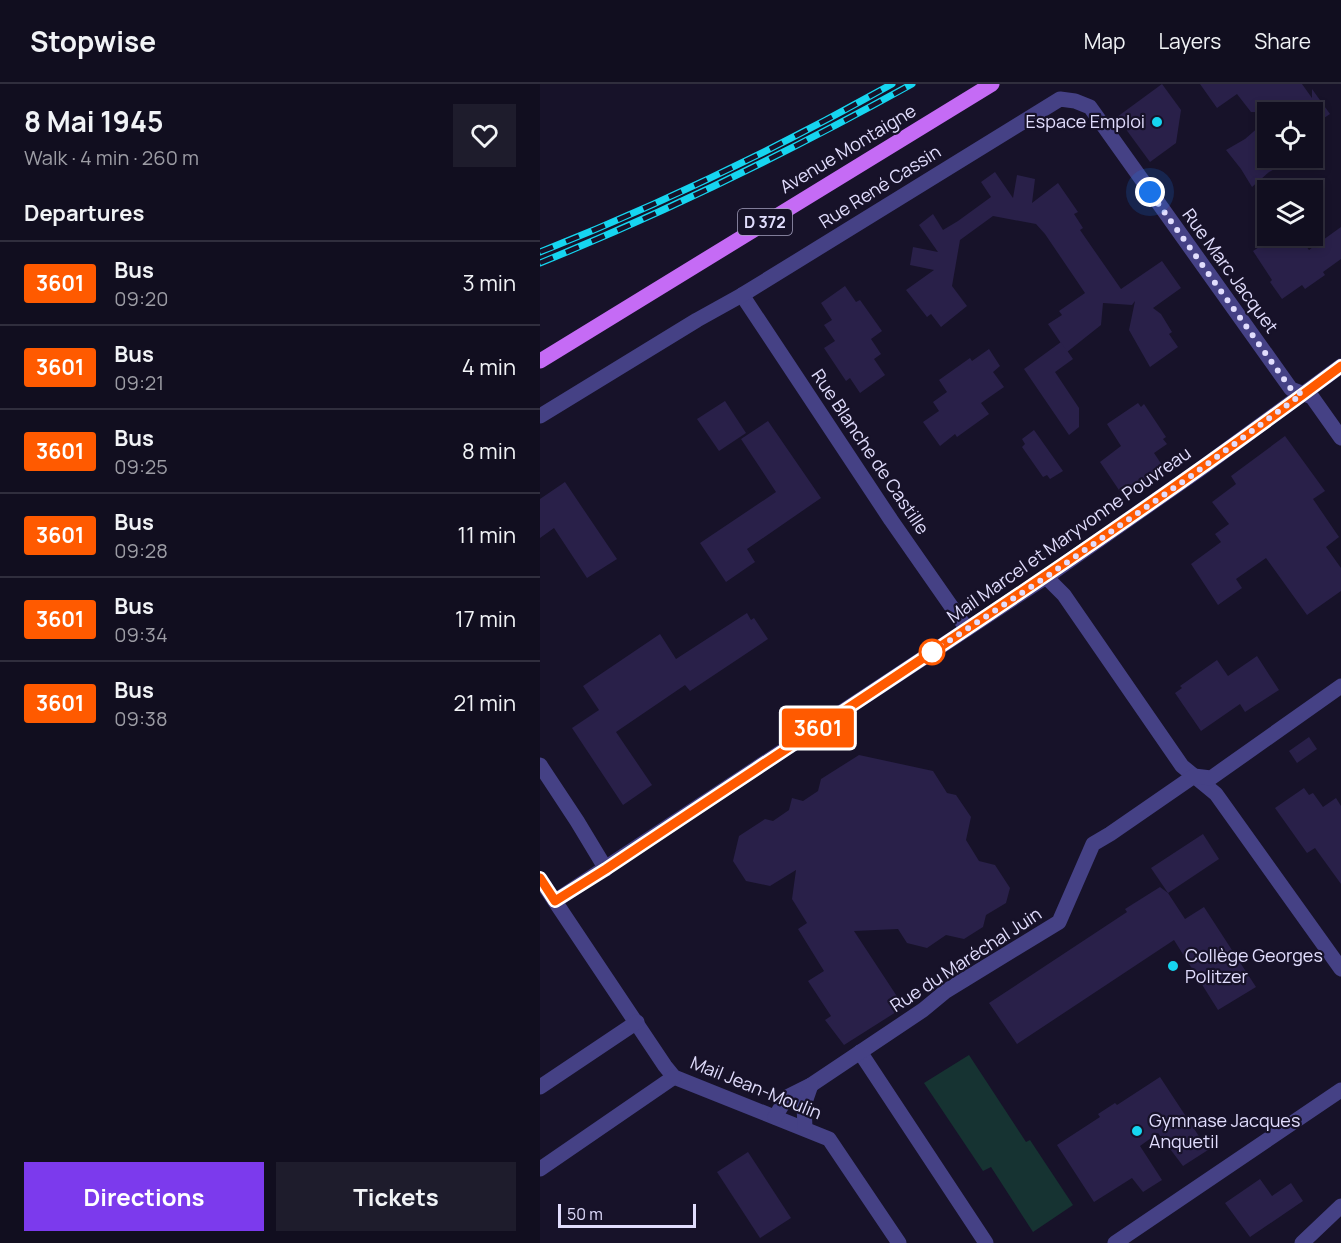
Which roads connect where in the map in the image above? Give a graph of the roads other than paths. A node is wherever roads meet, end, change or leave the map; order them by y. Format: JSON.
{"nodes":[{"id":1,"x":992,"y":84,"type":"edge"},
{"id":2,"x":1090,"y":107,"type":"joint"},
{"id":3,"x":742,"y":295,"type":"junction"},
{"id":4,"x":540,"y":361,"type":"edge"},
{"id":5,"x":1341,"y":366,"type":"edge"},
{"id":6,"x":1302,"y":394,"type":"junction"},
{"id":7,"x":540,"y":416,"type":"edge"},
{"id":8,"x":1341,"y":438,"type":"edge"},
{"id":9,"x":1046,"y":577,"type":"junction"},
{"id":10,"x":968,"y":629,"type":"junction"},
{"id":11,"x":1341,"y":686,"type":"edge"},
{"id":12,"x":540,"y":765,"type":"edge"},
{"id":13,"x":1194,"y":776,"type":"junction"},
{"id":14,"x":606,"y":869,"type":"junction"},
{"id":15,"x":540,"y":879,"type":"edge"},
{"id":16,"x":555,"y":901,"type":"junction"},
{"id":17,"x":1341,"y":969,"type":"edge"},
{"id":18,"x":637,"y":1022,"type":"junction"},
{"id":19,"x":860,"y":1052,"type":"junction"},
{"id":20,"x":674,"y":1077,"type":"junction"},
{"id":21,"x":811,"y":1085,"type":"junction"},
{"id":22,"x":540,"y":1087,"type":"edge"},
{"id":23,"x":1341,"y":1090,"type":"edge"},
{"id":24,"x":776,"y":1116,"type":"junction"},
{"id":25,"x":806,"y":1128,"type":"junction"},
{"id":26,"x":540,"y":1169,"type":"edge"},
{"id":27,"x":1338,"y":1215,"type":"edge"},
{"id":28,"x":899,"y":1243,"type":"edge"},
{"id":29,"x":986,"y":1243,"type":"edge"},
{"id":30,"x":1115,"y":1243,"type":"edge"},
{"id":31,"x":1302,"y":1243,"type":"edge"}],
"edges":[{"from":1,"to":4,"type":"main road","name":"Avenue Montaigne","number":"D 372"},
{"from":2,"to":3,"type":"street","name":"Rue René Cassin"},
{"from":2,"to":6,"type":"street","name":"Rue Marc Jacquet"},
{"from":3,"to":7,"type":"street","name":"Rue René Cassin"},
{"from":3,"to":10,"type":"street","name":"Rue Blanche de Castille"},
{"from":5,"to":6,"type":"street","name":"Mail Marcel et Maryvonne Pouvreau"},
{"from":6,"to":8,"type":"street","name":"Rue Marc Jacquet"},
{"from":6,"to":9,"type":"street","name":"Mail Marcel et Maryvonne Pouvreau"},
{"from":9,"to":10,"type":"street","name":"Mail Marcel et Maryvonne Pouvreau"},
{"from":9,"to":13,"type":"street"},
{"from":10,"to":14,"type":"street","name":"Mail Marcel et Maryvonne Pouvreau"},
{"from":11,"to":13,"type":"street"},
{"from":12,"to":14,"type":"street"},
{"from":13,"to":17,"type":"street"},
{"from":13,"to":19,"type":"street","name":"Rue du Maréchal Juin"},
{"from":14,"to":16,"type":"street","name":"Mail Marcel et Maryvonne Pouvreau"},
{"from":15,"to":16,"type":"street","name":"Mail Jean-Moulin"},
{"from":16,"to":18,"type":"street","name":"Mail Jean-Moulin"},
{"from":18,"to":20,"type":"street","name":"Mail Jean-Moulin"},
{"from":18,"to":22,"type":"street"},
{"from":19,"to":21,"type":"street","name":"Rue du Maréchal Juin"},
{"from":19,"to":29,"type":"street"},
{"from":20,"to":24,"type":"street","name":"Mail Jean-Moulin"},
{"from":20,"to":26,"type":"street"},
{"from":21,"to":24,"type":"street","name":"Rue du Maréchal Juin"},
{"from":21,"to":25,"type":"street"},
{"from":23,"to":30,"type":"street"},
{"from":24,"to":25,"type":"street","name":"Mail Jean-Moulin"},
{"from":25,"to":28,"type":"street","name":"Mail Jean-Moulin"},
{"from":27,"to":31,"type":"street"}]}
